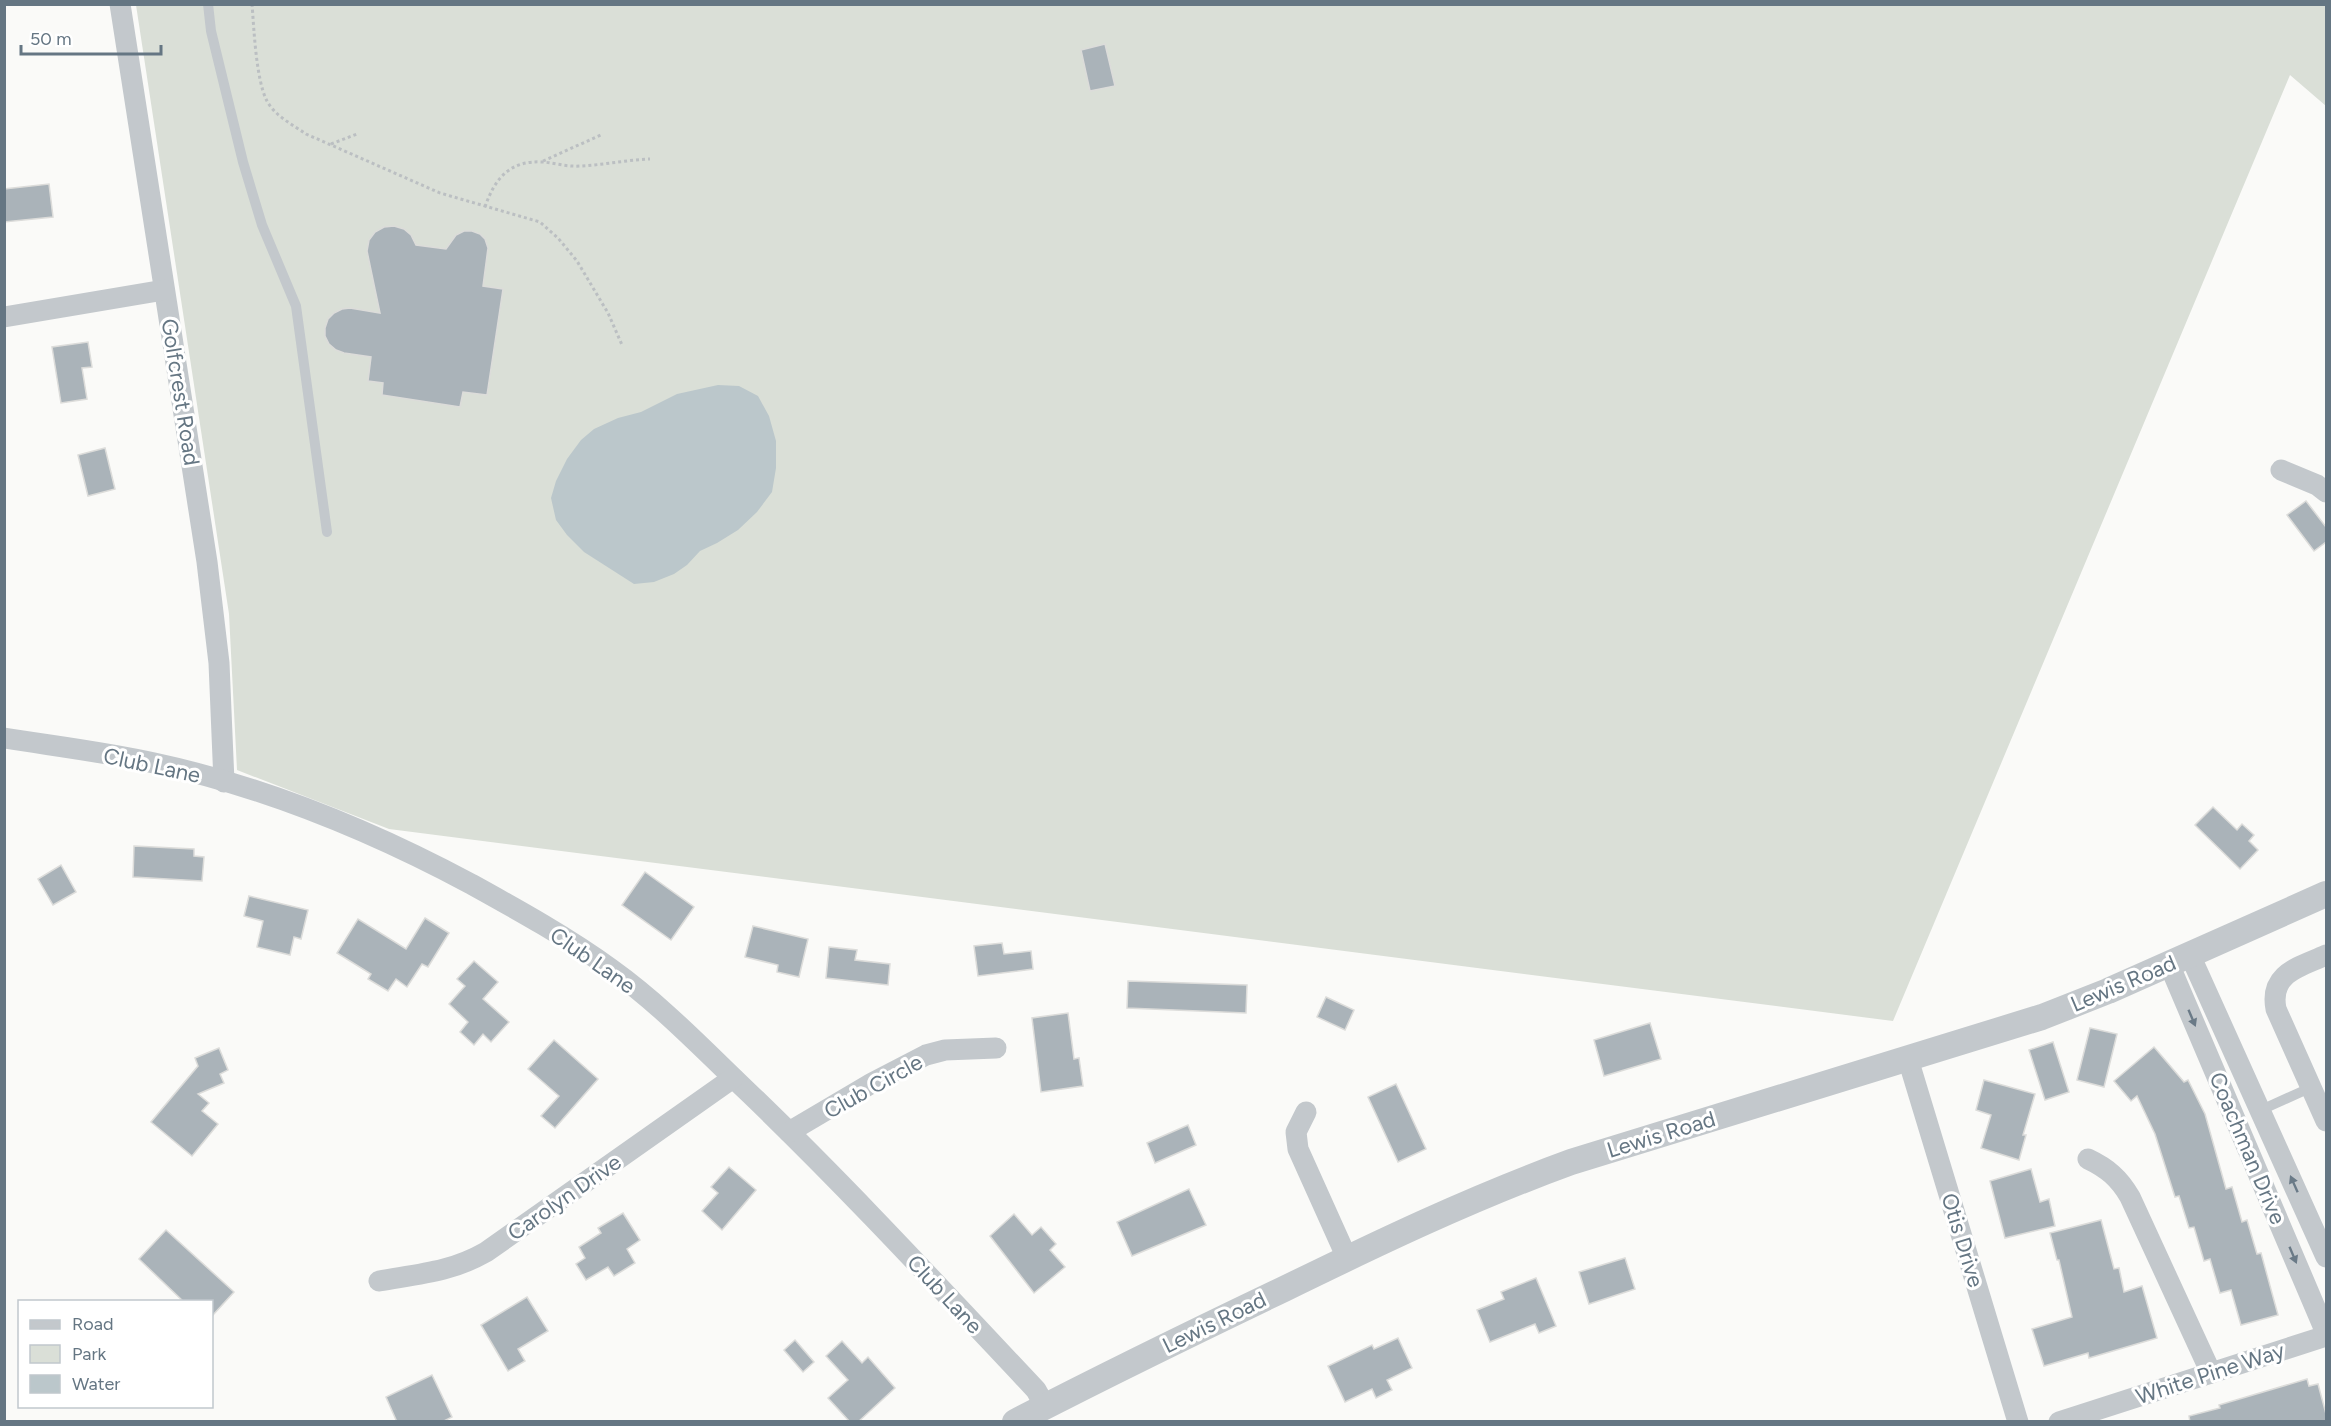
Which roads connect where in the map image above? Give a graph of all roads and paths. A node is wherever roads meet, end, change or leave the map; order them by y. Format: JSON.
{"nodes":[{"id":1,"x":120,"y":4,"type":"edge"},
{"id":2,"x":208,"y":4,"type":"edge"},
{"id":3,"x":252,"y":4,"type":"edge"},
{"id":4,"x":603,"y":134,"type":"dead end"},
{"id":5,"x":357,"y":135,"type":"dead end"},
{"id":6,"x":330,"y":144,"type":"junction"},
{"id":7,"x":650,"y":159,"type":"dead end"},
{"id":8,"x":542,"y":162,"type":"junction"},
{"id":9,"x":485,"y":207,"type":"junction"},
{"id":10,"x":165,"y":290,"type":"junction"},
{"id":11,"x":4,"y":317,"type":"edge"},
{"id":12,"x":622,"y":345,"type":"dead end"},
{"id":13,"x":2282,"y":470,"type":"dead end"},
{"id":14,"x":2326,"y":492,"type":"edge"},
{"id":15,"x":327,"y":532,"type":"dead end"},
{"id":16,"x":4,"y":738,"type":"edge"},
{"id":17,"x":224,"y":782,"type":"junction"},
{"id":18,"x":2326,"y":894,"type":"edge"},
{"id":19,"x":2326,"y":955,"type":"edge"},
{"id":20,"x":2179,"y":959,"type":"junction"},
{"id":21,"x":996,"y":1048,"type":"dead end"},
{"id":22,"x":1908,"y":1059,"type":"junction"},
{"id":23,"x":733,"y":1078,"type":"junction"},
{"id":24,"x":2312,"y":1087,"type":"junction"},
{"id":25,"x":2261,"y":1110,"type":"junction"},
{"id":26,"x":1306,"y":1112,"type":"dead end"},
{"id":27,"x":2326,"y":1121,"type":"edge"},
{"id":28,"x":789,"y":1132,"type":"junction"},
{"id":29,"x":2088,"y":1159,"type":"dead end"},
{"id":30,"x":2326,"y":1257,"type":"edge"},
{"id":31,"x":1347,"y":1258,"type":"junction"},
{"id":32,"x":379,"y":1281,"type":"dead end"},
{"id":33,"x":2326,"y":1334,"type":"edge"},
{"id":34,"x":2211,"y":1373,"type":"junction"},
{"id":35,"x":1045,"y":1406,"type":"junction"},
{"id":36,"x":1016,"y":1421,"type":"edge"},
{"id":37,"x":2018,"y":1422,"type":"edge"},
{"id":38,"x":2059,"y":1422,"type":"edge"}],
"edges":[{"from":1,"to":10,"type":"street","name":"Golfcrest Road"},
{"from":2,"to":15,"type":"lane"},
{"from":3,"to":6,"type":"path"},
{"from":4,"to":8,"type":"path"},
{"from":5,"to":6,"type":"path"},
{"from":6,"to":9,"type":"path"},
{"from":7,"to":8,"type":"path"},
{"from":8,"to":9,"type":"path"},
{"from":9,"to":12,"type":"path"},
{"from":10,"to":11,"type":"street"},
{"from":10,"to":17,"type":"street","name":"Golfcrest Road"},
{"from":13,"to":14,"type":"street"},
{"from":16,"to":17,"type":"street","name":"Club Lane"},
{"from":17,"to":23,"type":"street","name":"Club Lane"},
{"from":18,"to":20,"type":"street","name":"Lewis Road"},
{"from":19,"to":24,"type":"street"},
{"from":20,"to":22,"type":"street","name":"Lewis Road"},
{"from":20,"to":25,"type":"street","name":"Coachman Drive"},
{"from":20,"to":33,"type":"street","name":"Coachman Drive","one_way":true},
{"from":21,"to":28,"type":"street","name":"Club Circle"},
{"from":22,"to":31,"type":"street","name":"Lewis Road"},
{"from":22,"to":37,"type":"street","name":"Otis Drive"},
{"from":23,"to":28,"type":"street","name":"Club Lane"},
{"from":23,"to":32,"type":"street","name":"Carolyn Drive"},
{"from":24,"to":25,"type":"lane"},
{"from":24,"to":27,"type":"street"},
{"from":30,"to":25,"type":"street","name":"Coachman Drive","one_way":true},
{"from":26,"to":31,"type":"street"},
{"from":28,"to":35,"type":"street","name":"Club Lane"},
{"from":29,"to":34,"type":"street"},
{"from":31,"to":35,"type":"street","name":"Lewis Road"},
{"from":33,"to":34,"type":"street","name":"White Pine Way"},
{"from":34,"to":38,"type":"street","name":"White Pine Way"},
{"from":35,"to":36,"type":"street","name":"Lewis Road"}]}
